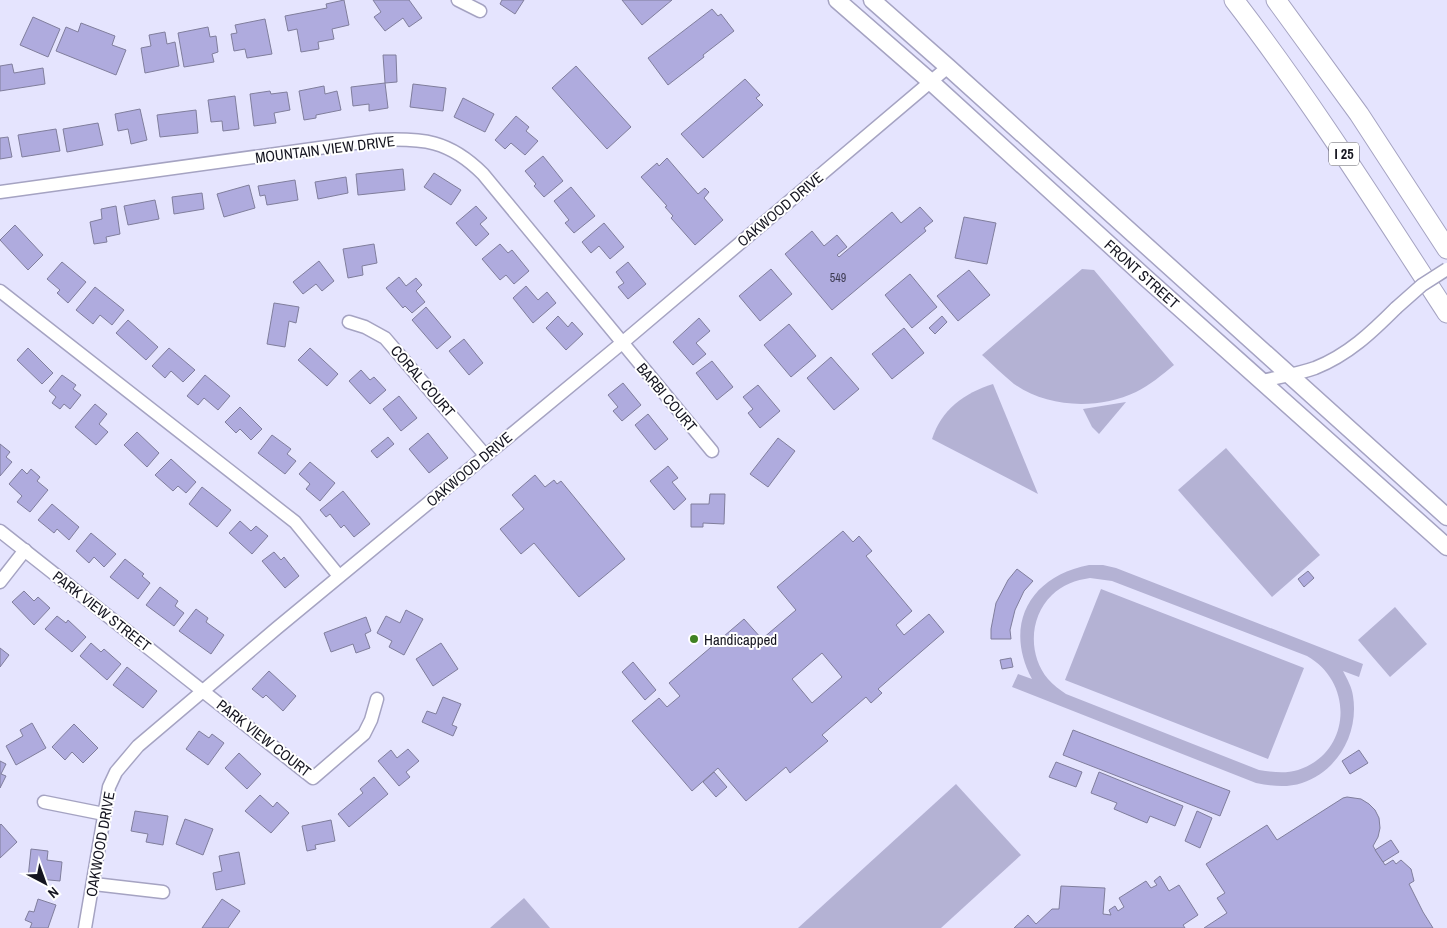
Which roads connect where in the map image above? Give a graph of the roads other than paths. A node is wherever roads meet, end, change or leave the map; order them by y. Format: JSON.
{"nodes":[{"id":1,"x":458,"y":0,"type":"edge"},
{"id":2,"x":837,"y":0,"type":"edge"},
{"id":3,"x":872,"y":0,"type":"edge"},
{"id":4,"x":1234,"y":0,"type":"edge"},
{"id":5,"x":1276,"y":0,"type":"edge"},
{"id":6,"x":480,"y":11,"type":"dead end"},
{"id":7,"x":948,"y":67,"type":"junction"},
{"id":8,"x":930,"y":82,"type":"junction"},
{"id":9,"x":0,"y":192,"type":"edge"},
{"id":10,"x":1447,"y":249,"type":"edge"},
{"id":11,"x":1447,"y":268,"type":"edge"},
{"id":12,"x":0,"y":291,"type":"edge"},
{"id":13,"x":1447,"y":313,"type":"edge"},
{"id":14,"x":349,"y":322,"type":"dead end"},
{"id":15,"x":622,"y":343,"type":"junction"},
{"id":16,"x":1290,"y":375,"type":"junction"},
{"id":17,"x":1262,"y":381,"type":"junction"},
{"id":18,"x":712,"y":451,"type":"dead end"},
{"id":19,"x":486,"y":454,"type":"junction"},
{"id":20,"x":1447,"y":517,"type":"edge"},
{"id":21,"x":0,"y":531,"type":"edge"},
{"id":22,"x":1447,"y":547,"type":"edge"},
{"id":23,"x":25,"y":550,"type":"junction"},
{"id":24,"x":339,"y":576,"type":"junction"},
{"id":25,"x":0,"y":582,"type":"edge"},
{"id":26,"x":204,"y":691,"type":"junction"},
{"id":27,"x":377,"y":699,"type":"dead end"},
{"id":28,"x":44,"y":802,"type":"dead end"},
{"id":29,"x":104,"y":814,"type":"junction"},
{"id":30,"x":94,"y":884,"type":"junction"},
{"id":31,"x":163,"y":892,"type":"dead end"},
{"id":32,"x":85,"y":928,"type":"edge"}],
"edges":[{"from":1,"to":6,"type":"street"},
{"from":2,"to":8,"type":"main road","name":"FRONT STREET"},
{"from":3,"to":7,"type":"main road","name":"FRONT STREET"},
{"from":4,"to":13,"type":"highway","number":"I 25"},
{"from":5,"to":10,"type":"highway","number":"I 25"},
{"from":7,"to":8,"type":"street","name":"OAKWOOD DRIVE"},
{"from":7,"to":16,"type":"main road","name":"FRONT STREET"},
{"from":8,"to":15,"type":"street","name":"OAKWOOD DRIVE"},
{"from":8,"to":17,"type":"main road","name":"FRONT STREET"},
{"from":9,"to":15,"type":"street","name":"MOUNTAIN VIEW DRIVE"},
{"from":11,"to":16,"type":"street","bridge":true},
{"from":12,"to":24,"type":"street"},
{"from":14,"to":19,"type":"street","name":"CORAL COURT"},
{"from":15,"to":18,"type":"street","name":"BARBI COURT"},
{"from":15,"to":19,"type":"street","name":"OAKWOOD DRIVE"},
{"from":16,"to":17,"type":"street"},
{"from":16,"to":20,"type":"main road","name":"FRONT STREET"},
{"from":17,"to":22,"type":"main road","name":"FRONT STREET"},
{"from":19,"to":24,"type":"street","name":"OAKWOOD DRIVE"},
{"from":21,"to":23,"type":"street","name":"PARK VIEW STREET"},
{"from":23,"to":25,"type":"street"},
{"from":23,"to":26,"type":"street","name":"PARK VIEW STREET"},
{"from":24,"to":26,"type":"street","name":"OAKWOOD DRIVE"},
{"from":26,"to":27,"type":"street","name":"PARK VIEW COURT"},
{"from":26,"to":29,"type":"street","name":"OAKWOOD DRIVE"},
{"from":28,"to":29,"type":"street"},
{"from":29,"to":30,"type":"street","name":"OAKWOOD DRIVE"},
{"from":30,"to":31,"type":"street"},
{"from":30,"to":32,"type":"street","name":"OAKWOOD DRIVE"}]}
